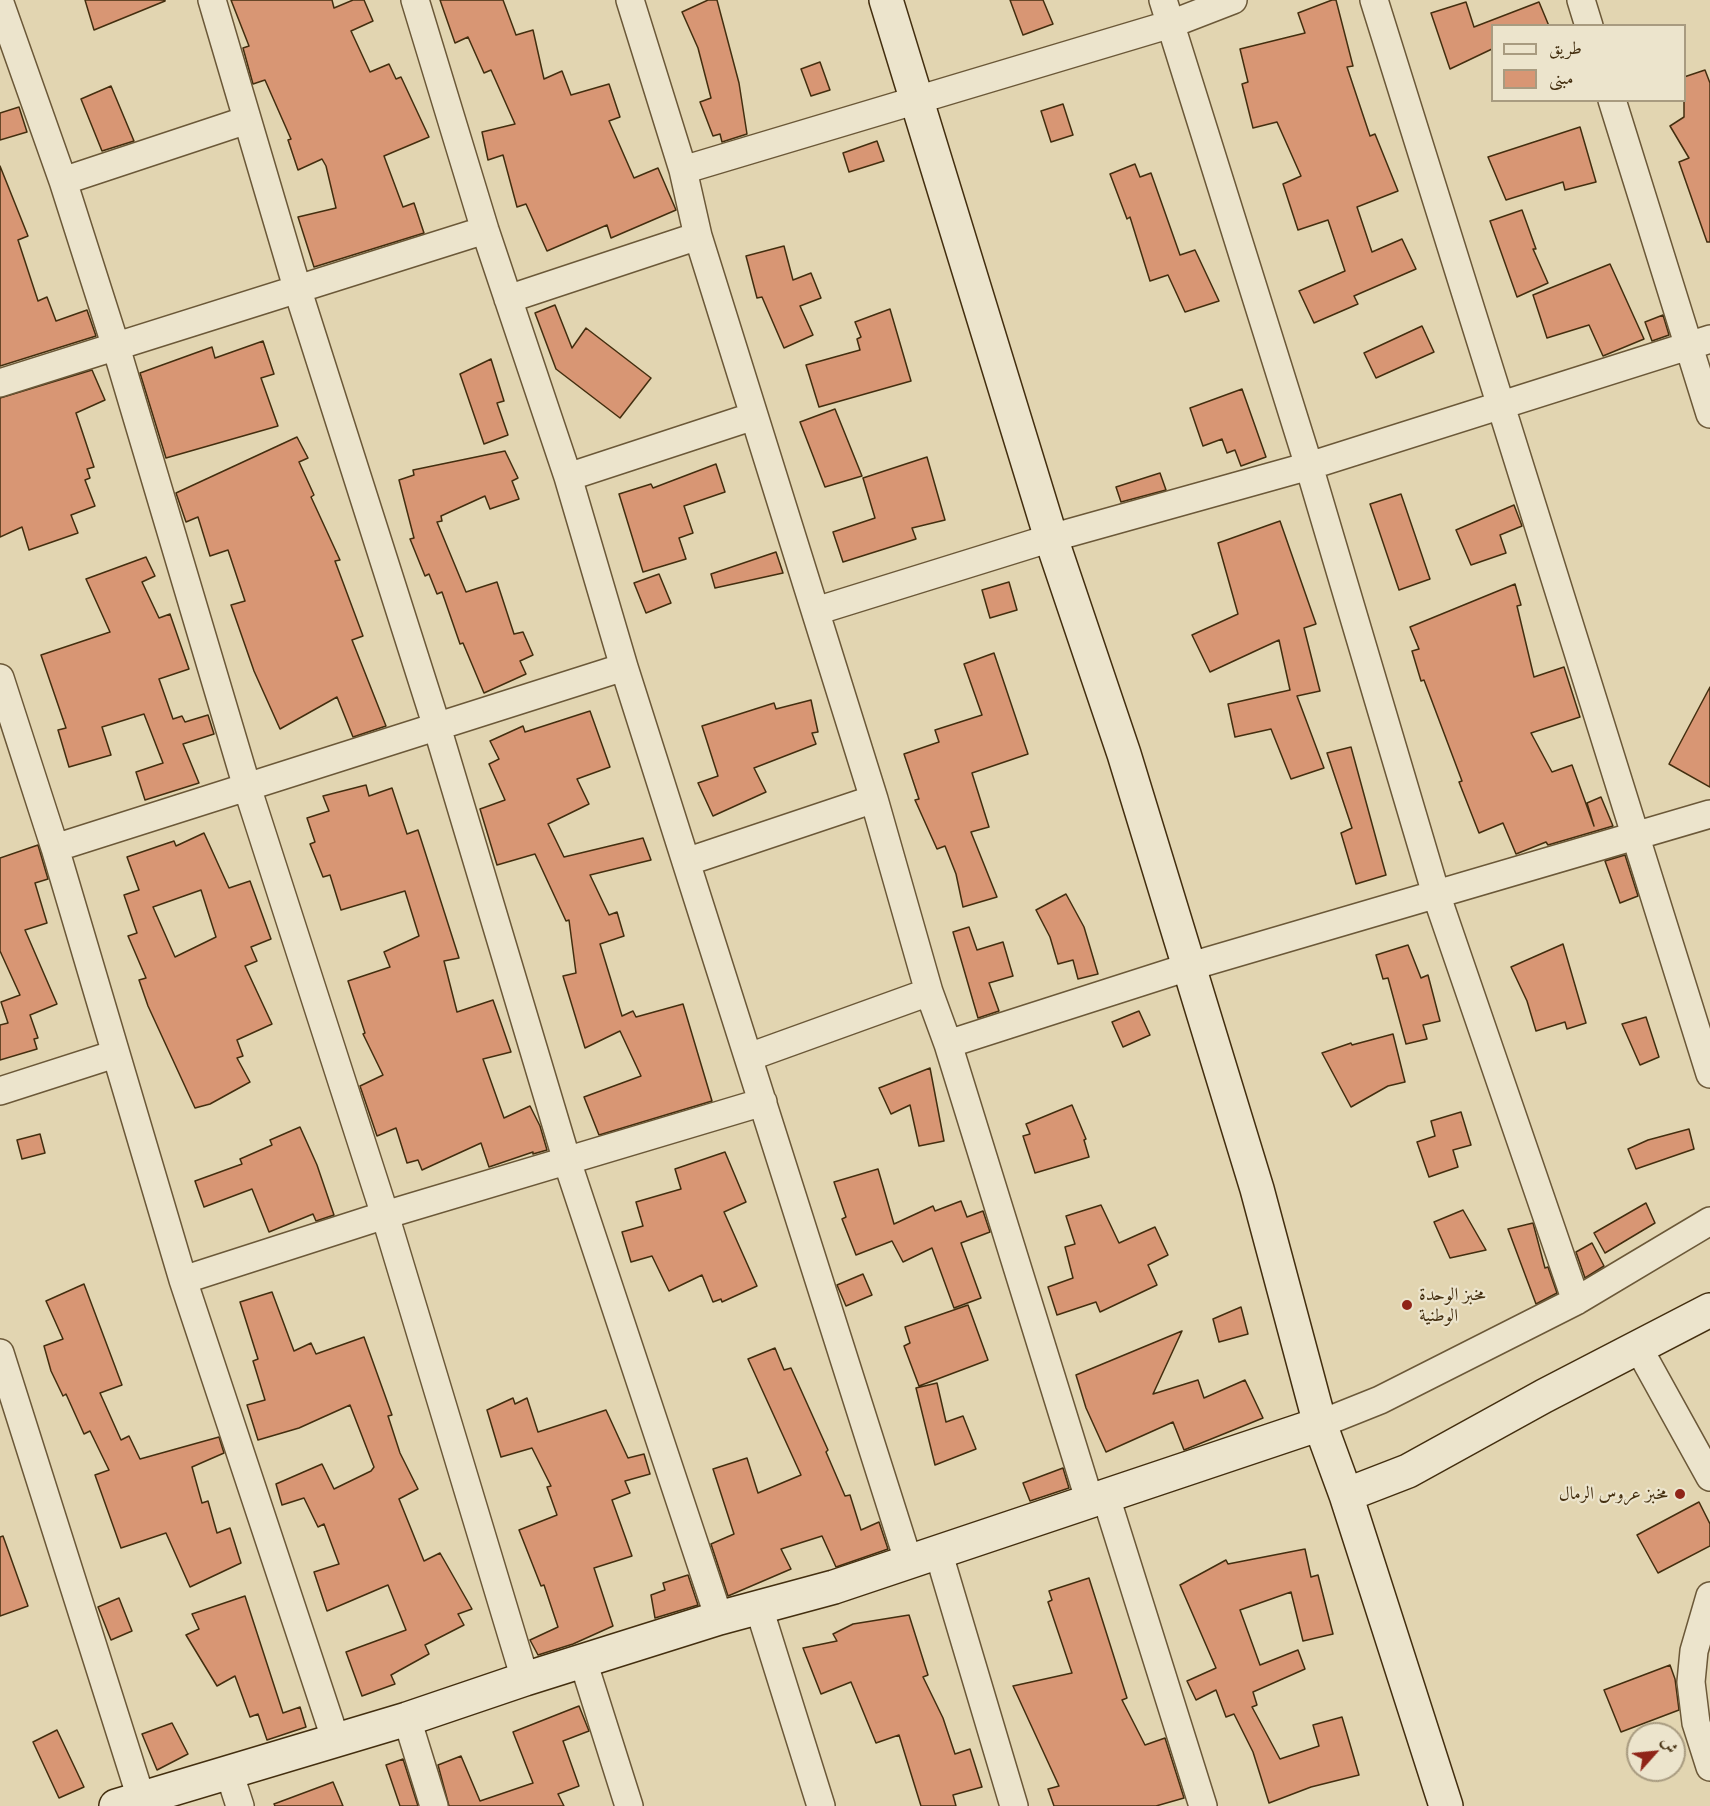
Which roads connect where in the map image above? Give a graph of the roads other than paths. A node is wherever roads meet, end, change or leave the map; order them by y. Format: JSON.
{"nodes":[{"id":1,"x":212,"y":0,"type":"edge"},
{"id":2,"x":416,"y":0,"type":"edge"},
{"id":3,"x":630,"y":0,"type":"edge"},
{"id":4,"x":886,"y":0,"type":"edge"},
{"id":5,"x":1233,"y":0,"type":"edge"},
{"id":6,"x":1374,"y":0,"type":"edge"},
{"id":7,"x":1581,"y":0,"type":"edge"},
{"id":8,"x":0,"y":3,"type":"edge"},
{"id":9,"x":1167,"y":12,"type":"edge"},
{"id":10,"x":1588,"y":24,"type":"edge"},
{"id":11,"x":918,"y":100,"type":"junction"},
{"id":12,"x":1613,"y":102,"type":"edge"},
{"id":13,"x":247,"y":120,"type":"junction"},
{"id":14,"x":682,"y":170,"type":"junction"},
{"id":15,"x":63,"y":181,"type":"junction"},
{"id":16,"x":485,"y":230,"type":"junction"},
{"id":17,"x":698,"y":236,"type":"junction"},
{"id":18,"x":298,"y":291,"type":"junction"},
{"id":19,"x":508,"y":299,"type":"junction"},
{"id":20,"x":1700,"y":342,"type":"edge"},
{"id":21,"x":116,"y":347,"type":"junction"},
{"id":22,"x":0,"y":383,"type":"edge"},
{"id":23,"x":1500,"y":406,"type":"junction"},
{"id":24,"x":1710,"y":414,"type":"edge"},
{"id":25,"x":754,"y":416,"type":"junction"},
{"id":26,"x":1309,"y":466,"type":"junction"},
{"id":27,"x":568,"y":477,"type":"junction"},
{"id":28,"x":1052,"y":538,"type":"junction"},
{"id":29,"x":816,"y":611,"type":"junction"},
{"id":30,"x":624,"y":667,"type":"junction"},
{"id":31,"x":0,"y":678,"type":"edge"},
{"id":32,"x":436,"y":726,"type":"junction"},
{"id":33,"x":247,"y":787,"type":"junction"},
{"id":34,"x":874,"y":799,"type":"junction"},
{"id":35,"x":1710,"y":814,"type":"edge"},
{"id":36,"x":1636,"y":835,"type":"junction"},
{"id":37,"x":55,"y":848,"type":"junction"},
{"id":38,"x":686,"y":861,"type":"junction"},
{"id":39,"x":1436,"y":894,"type":"junction"},
{"id":40,"x":1188,"y":967,"type":"junction"},
{"id":41,"x":929,"y":992,"type":"junction"},
{"id":42,"x":948,"y":1044,"type":"junction"},
{"id":43,"x":116,"y":1054,"type":"junction"},
{"id":44,"x":749,"y":1057,"type":"junction"},
{"id":45,"x":1710,"y":1074,"type":"edge"},
{"id":46,"x":0,"y":1091,"type":"edge"},
{"id":47,"x":762,"y":1102,"type":"junction"},
{"id":48,"x":567,"y":1161,"type":"junction"},
{"id":49,"x":385,"y":1215,"type":"junction"},
{"id":50,"x":1710,"y":1221,"type":"edge"},
{"id":51,"x":183,"y":1280,"type":"junction"},
{"id":52,"x":1576,"y":1301,"type":"junction"},
{"id":53,"x":1710,"y":1310,"type":"edge"},
{"id":54,"x":1638,"y":1347,"type":"junction"},
{"id":55,"x":0,"y":1353,"type":"edge"},
{"id":56,"x":1320,"y":1424,"type":"junction"},
{"id":57,"x":1710,"y":1476,"type":"edge"},
{"id":58,"x":1346,"y":1495,"type":"junction"},
{"id":59,"x":1098,"y":1500,"type":"junction"},
{"id":60,"x":923,"y":1556,"type":"junction"},
{"id":61,"x":1710,"y":1596,"type":"edge"},
{"id":62,"x":759,"y":1608,"type":"junction"},
{"id":63,"x":719,"y":1618,"type":"junction"},
{"id":64,"x":583,"y":1661,"type":"junction"},
{"id":65,"x":525,"y":1679,"type":"junction"},
{"id":66,"x":407,"y":1719,"type":"junction"},
{"id":67,"x":336,"y":1741,"type":"junction"},
{"id":68,"x":1710,"y":1767,"type":"edge"},
{"id":69,"x":229,"y":1773,"type":"junction"},
{"id":70,"x":128,"y":1802,"type":"edge"},
{"id":71,"x":240,"y":1806,"type":"edge"},
{"id":72,"x":434,"y":1806,"type":"edge"},
{"id":73,"x":629,"y":1806,"type":"edge"},
{"id":74,"x":821,"y":1806,"type":"edge"},
{"id":75,"x":1014,"y":1806,"type":"edge"},
{"id":76,"x":1203,"y":1806,"type":"edge"},
{"id":77,"x":1446,"y":1806,"type":"edge"}],
"edges":[{"from":1,"to":13,"type":"street"},
{"from":2,"to":16,"type":"street"},
{"from":3,"to":14,"type":"street"},
{"from":4,"to":11,"type":"street"},
{"from":5,"to":9,"type":"street"},
{"from":6,"to":23,"type":"street"},
{"from":7,"to":10,"type":"street"},
{"from":8,"to":15,"type":"street"},
{"from":9,"to":11,"type":"street"},
{"from":9,"to":26,"type":"street"},
{"from":11,"to":14,"type":"street"},
{"from":11,"to":28,"type":"street"},
{"from":12,"to":20,"type":"street"},
{"from":13,"to":15,"type":"street"},
{"from":13,"to":18,"type":"street"},
{"from":14,"to":17,"type":"street"},
{"from":15,"to":21,"type":"street"},
{"from":16,"to":18,"type":"street"},
{"from":16,"to":19,"type":"street"},
{"from":17,"to":19,"type":"street"},
{"from":17,"to":25,"type":"street"},
{"from":18,"to":21,"type":"street"},
{"from":18,"to":32,"type":"street"},
{"from":19,"to":27,"type":"street"},
{"from":20,"to":23,"type":"street"},
{"from":20,"to":24,"type":"street"},
{"from":21,"to":22,"type":"street"},
{"from":21,"to":33,"type":"street"},
{"from":23,"to":26,"type":"street"},
{"from":23,"to":36,"type":"street"},
{"from":25,"to":27,"type":"street"},
{"from":25,"to":29,"type":"street"},
{"from":26,"to":28,"type":"street"},
{"from":26,"to":39,"type":"street"},
{"from":27,"to":30,"type":"street"},
{"from":28,"to":29,"type":"street"},
{"from":28,"to":40,"type":"street"},
{"from":29,"to":34,"type":"street"},
{"from":30,"to":32,"type":"street"},
{"from":30,"to":38,"type":"street"},
{"from":31,"to":37,"type":"street"},
{"from":32,"to":33,"type":"street"},
{"from":32,"to":48,"type":"street"},
{"from":33,"to":37,"type":"street"},
{"from":33,"to":49,"type":"street"},
{"from":34,"to":38,"type":"street"},
{"from":34,"to":41,"type":"street"},
{"from":35,"to":36,"type":"street"},
{"from":36,"to":39,"type":"street"},
{"from":36,"to":45,"type":"street"},
{"from":37,"to":43,"type":"street"},
{"from":38,"to":44,"type":"street"},
{"from":39,"to":40,"type":"street"},
{"from":39,"to":52,"type":"street"},
{"from":40,"to":42,"type":"street"},
{"from":40,"to":56,"type":"street"},
{"from":41,"to":42,"type":"street"},
{"from":41,"to":44,"type":"street"},
{"from":42,"to":59,"type":"street"},
{"from":43,"to":46,"type":"street"},
{"from":43,"to":51,"type":"street"},
{"from":44,"to":47,"type":"street"},
{"from":47,"to":48,"type":"street"},
{"from":47,"to":60,"type":"street"},
{"from":48,"to":49,"type":"street"},
{"from":48,"to":63,"type":"street"},
{"from":49,"to":51,"type":"street"},
{"from":49,"to":65,"type":"street"},
{"from":50,"to":52,"type":"street"},
{"from":51,"to":67,"type":"street"},
{"from":52,"to":56,"type":"street"},
{"from":53,"to":54,"type":"street"},
{"from":54,"to":57,"type":"street"},
{"from":54,"to":58,"type":"street"},
{"from":55,"to":70,"type":"street"},
{"from":56,"to":58,"type":"street"},
{"from":56,"to":59,"type":"street"},
{"from":58,"to":77,"type":"street"},
{"from":59,"to":60,"type":"street"},
{"from":59,"to":76,"type":"street"},
{"from":60,"to":62,"type":"street"},
{"from":60,"to":75,"type":"street"},
{"from":61,"to":68,"type":"street"},
{"from":62,"to":63,"type":"street"},
{"from":62,"to":74,"type":"street"},
{"from":63,"to":64,"type":"street"},
{"from":64,"to":65,"type":"street"},
{"from":64,"to":73,"type":"street"},
{"from":65,"to":66,"type":"street"},
{"from":66,"to":67,"type":"street"},
{"from":66,"to":72,"type":"street"},
{"from":67,"to":69,"type":"street"},
{"from":69,"to":70,"type":"street"},
{"from":69,"to":71,"type":"street"}]}
